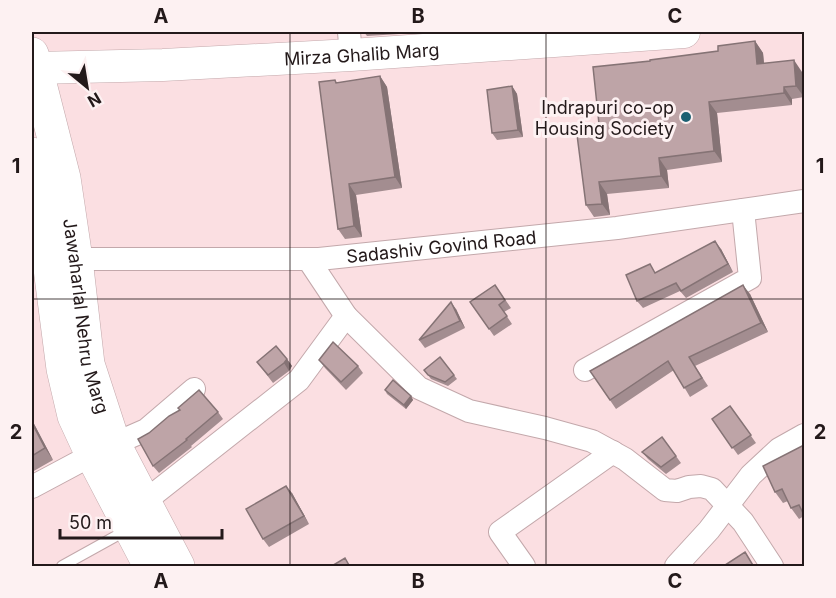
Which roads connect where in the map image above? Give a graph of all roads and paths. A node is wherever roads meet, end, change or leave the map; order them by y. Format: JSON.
{"nodes":[{"id":1,"x":684,"y":32,"type":"edge"},
{"id":2,"x":350,"y":44,"type":"edge"},
{"id":3,"x":34,"y":61,"type":"edge"},
{"id":4,"x":32,"y":154,"type":"edge"},
{"id":5,"x":804,"y":201,"type":"edge"},
{"id":6,"x":743,"y":210,"type":"junction"},
{"id":7,"x":76,"y":259,"type":"junction"},
{"id":8,"x":308,"y":259,"type":"junction"},
{"id":9,"x":42,"y":289,"type":"edge"},
{"id":10,"x":346,"y":316,"type":"junction"},
{"id":11,"x":585,"y":370,"type":"dead end"},
{"id":12,"x":194,"y":389,"type":"dead end"},
{"id":13,"x":804,"y":435,"type":"edge"},
{"id":14,"x":103,"y":450,"type":"junction"},
{"id":15,"x":613,"y":452,"type":"junction"},
{"id":16,"x":32,"y":487,"type":"edge"},
{"id":17,"x":727,"y":506,"type":"junction"},
{"id":18,"x":137,"y":515,"type":"junction"},
{"id":19,"x":62,"y":567,"type":"edge"},
{"id":20,"x":150,"y":567,"type":"edge"},
{"id":21,"x":178,"y":567,"type":"edge"},
{"id":22,"x":524,"y":567,"type":"edge"},
{"id":23,"x":676,"y":567,"type":"edge"},
{"id":24,"x":772,"y":567,"type":"edge"}],
"edges":[{"from":1,"to":2,"type":"street","name":"Mirza Ghalib Marg"},
{"from":2,"to":3,"type":"street","name":"Mirza Ghalib Marg"},
{"from":3,"to":7,"type":"main road","name":"Jawaharlal Nehru Marg"},
{"from":4,"to":9,"type":"main road","name":"Jawaharlal Nehru Marg"},
{"from":5,"to":6,"type":"street","name":"Sadashiv Govind Road"},
{"from":6,"to":8,"type":"street","name":"Sadashiv Govind Road"},
{"from":6,"to":11,"type":"street"},
{"from":7,"to":8,"type":"street","name":"Sadashiv Govind Road"},
{"from":7,"to":14,"type":"main road","name":"Jawaharlal Nehru Marg"},
{"from":8,"to":10,"type":"street"},
{"from":9,"to":14,"type":"main road","name":"Jawaharlal Nehru Marg"},
{"from":10,"to":15,"type":"street"},
{"from":10,"to":18,"type":"street"},
{"from":12,"to":14,"type":"street"},
{"from":13,"to":17,"type":"street"},
{"from":14,"to":16,"type":"street"},
{"from":14,"to":18,"type":"main road","name":"Jawaharlal Nehru Marg"},
{"from":15,"to":17,"type":"street"},
{"from":15,"to":22,"type":"street"},
{"from":17,"to":23,"type":"street"},
{"from":17,"to":24,"type":"street"},
{"from":18,"to":19,"type":"lane"},
{"from":18,"to":20,"type":"main road","name":"Jawaharlal Nehru Marg"},
{"from":18,"to":21,"type":"main road","name":"Jawaharlal Nehru Marg"}]}
